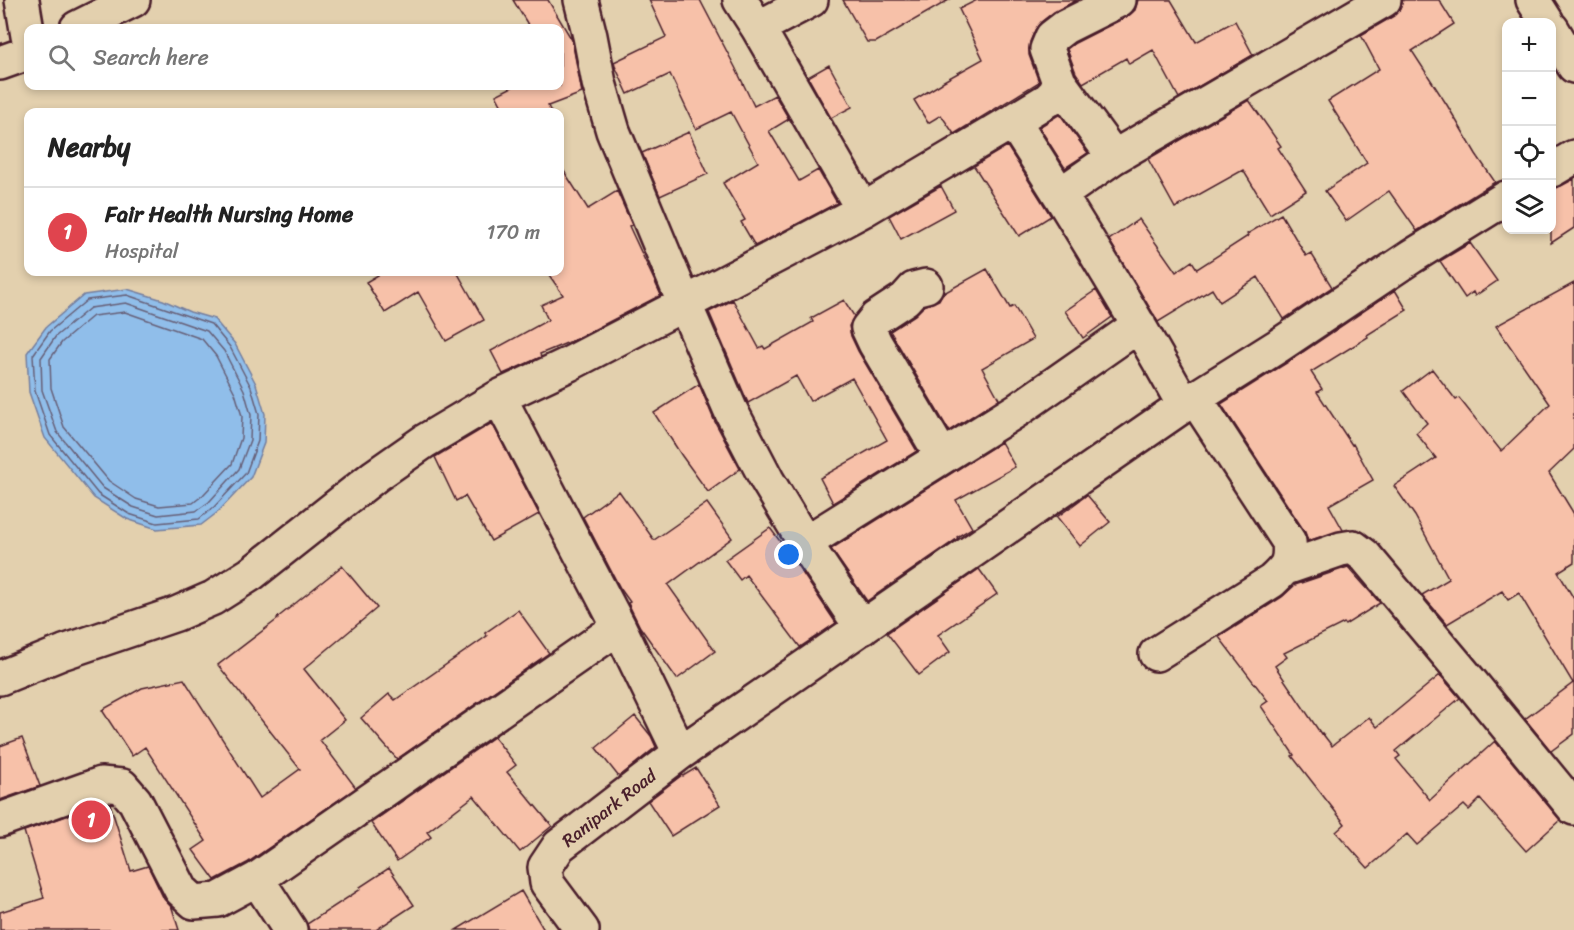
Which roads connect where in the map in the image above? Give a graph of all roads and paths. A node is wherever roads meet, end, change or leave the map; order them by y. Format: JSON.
{"nodes":[{"id":1,"x":22,"y":0,"type":"edge"},
{"id":2,"x":133,"y":0,"type":"edge"},
{"id":3,"x":581,"y":0,"type":"edge"},
{"id":4,"x":740,"y":0,"type":"edge"},
{"id":5,"x":811,"y":0,"type":"edge"},
{"id":6,"x":1119,"y":0,"type":"edge"},
{"id":7,"x":1384,"y":0,"type":"edge"},
{"id":8,"x":1533,"y":0,"type":"edge"},
{"id":9,"x":1544,"y":18,"type":"edge"},
{"id":10,"x":26,"y":24,"type":"edge"},
{"id":11,"x":85,"y":24,"type":"edge"},
{"id":12,"x":758,"y":28,"type":"junction"},
{"id":13,"x":1556,"y":37,"type":"edge"},
{"id":14,"x":24,"y":54,"type":"edge"},
{"id":15,"x":0,"y":63,"type":"edge"},
{"id":16,"x":1574,"y":66,"type":"edge"},
{"id":17,"x":1059,"y":82,"type":"junction"},
{"id":18,"x":1013,"y":121,"type":"junction"},
{"id":19,"x":1114,"y":157,"type":"junction"},
{"id":20,"x":1574,"y":158,"type":"edge"},
{"id":21,"x":1556,"y":167,"type":"edge"},
{"id":22,"x":1060,"y":194,"type":"junction"},
{"id":23,"x":1502,"y":200,"type":"edge"},
{"id":24,"x":863,"y":210,"type":"junction"},
{"id":25,"x":926,"y":286,"type":"dead end"},
{"id":26,"x":685,"y":305,"type":"junction"},
{"id":27,"x":1139,"y":325,"type":"junction"},
{"id":28,"x":499,"y":397,"type":"junction"},
{"id":29,"x":1189,"y":401,"type":"junction"},
{"id":30,"x":942,"y":456,"type":"junction"},
{"id":31,"x":805,"y":543,"type":"junction"},
{"id":32,"x":1286,"y":568,"type":"junction"},
{"id":33,"x":619,"y":627,"type":"junction"},
{"id":34,"x":862,"y":628,"type":"junction"},
{"id":35,"x":1156,"y":654,"type":"dead end"},
{"id":36,"x":0,"y":678,"type":"edge"},
{"id":37,"x":680,"y":753,"type":"junction"},
{"id":38,"x":1574,"y":807,"type":"edge"},
{"id":39,"x":0,"y":820,"type":"edge"},
{"id":40,"x":257,"y":879,"type":"junction"},
{"id":41,"x":290,"y":930,"type":"edge"},
{"id":42,"x":582,"y":930,"type":"edge"}],
"edges":[{"from":1,"to":10,"type":"street"},
{"from":2,"to":11,"type":"street"},
{"from":3,"to":26,"type":"street"},
{"from":4,"to":12,"type":"street"},
{"from":5,"to":12,"type":"street"},
{"from":6,"to":17,"type":"street"},
{"from":7,"to":19,"type":"street"},
{"from":8,"to":9,"type":"street"},
{"from":12,"to":24,"type":"street"},
{"from":13,"to":16,"type":"street"},
{"from":14,"to":15,"type":"street"},
{"from":17,"to":18,"type":"street"},
{"from":17,"to":19,"type":"street"},
{"from":18,"to":22,"type":"street"},
{"from":18,"to":24,"type":"street"},
{"from":19,"to":22,"type":"street"},
{"from":20,"to":21,"type":"street"},
{"from":22,"to":27,"type":"street"},
{"from":23,"to":29,"type":"street","name":"Ranipark Road"},
{"from":24,"to":26,"type":"street"},
{"from":25,"to":30,"type":"street"},
{"from":26,"to":28,"type":"street"},
{"from":26,"to":31,"type":"street"},
{"from":27,"to":29,"type":"street"},
{"from":27,"to":30,"type":"street"},
{"from":28,"to":33,"type":"street"},
{"from":28,"to":36,"type":"street"},
{"from":29,"to":32,"type":"street"},
{"from":29,"to":34,"type":"street","name":"Ranipark Road"},
{"from":30,"to":31,"type":"street"},
{"from":31,"to":34,"type":"street"},
{"from":32,"to":35,"type":"street"},
{"from":32,"to":38,"type":"street"},
{"from":33,"to":37,"type":"street"},
{"from":33,"to":40,"type":"street"},
{"from":34,"to":37,"type":"street","name":"Ranipark Road"},
{"from":37,"to":42,"type":"street","name":"Ranipark Road"},
{"from":39,"to":40,"type":"street"},
{"from":40,"to":41,"type":"street"}]}
